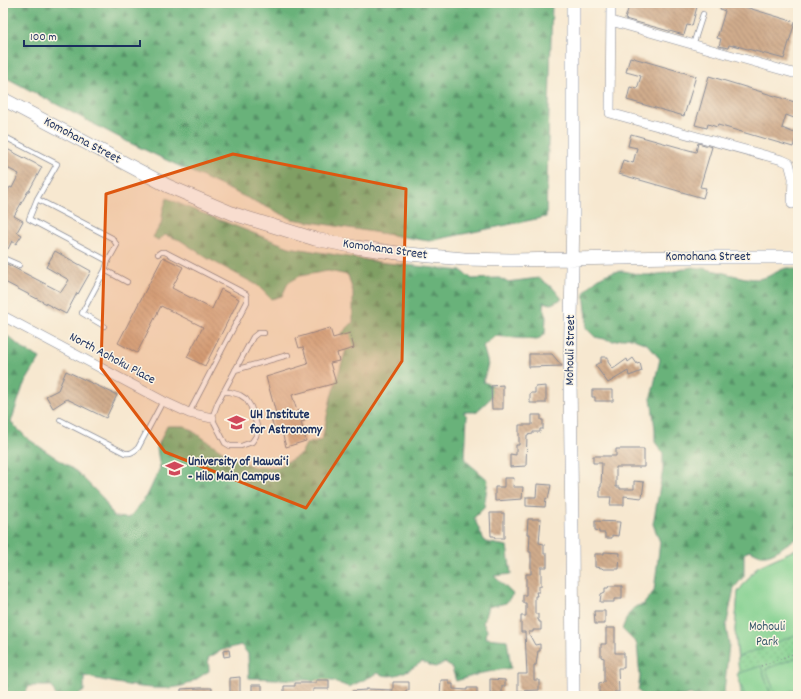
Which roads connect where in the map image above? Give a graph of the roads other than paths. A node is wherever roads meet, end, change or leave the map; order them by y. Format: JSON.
{"nodes":[{"id":1,"x":573,"y":3,"type":"edge"},
{"id":2,"x":611,"y":3,"type":"edge"},
{"id":3,"x":703,"y":14,"type":"dead end"},
{"id":4,"x":611,"y":22,"type":"junction"},
{"id":5,"x":694,"y":45,"type":"junction"},
{"id":6,"x":798,"y":73,"type":"edge"},
{"id":7,"x":3,"y":99,"type":"edge"},
{"id":8,"x":3,"y":136,"type":"edge"},
{"id":9,"x":37,"y":199,"type":"junction"},
{"id":10,"x":792,"y":204,"type":"dead end"},
{"id":11,"x":158,"y":254,"type":"dead end"},
{"id":12,"x":798,"y":257,"type":"edge"},
{"id":13,"x":3,"y":258,"type":"edge"},
{"id":14,"x":572,"y":259,"type":"junction"},
{"id":15,"x":108,"y":261,"type":"junction"},
{"id":16,"x":19,"y":265,"type":"dead end"},
{"id":17,"x":105,"y":270,"type":"junction"},
{"id":18,"x":127,"y":282,"type":"dead end"},
{"id":19,"x":3,"y":316,"type":"edge"},
{"id":20,"x":104,"y":326,"type":"dead end"},
{"id":21,"x":264,"y":333,"type":"dead end"},
{"id":22,"x":288,"y":355,"type":"dead end"},
{"id":23,"x":235,"y":370,"type":"junction"},
{"id":24,"x":223,"y":392,"type":"junction"},
{"id":25,"x":163,"y":401,"type":"junction"},
{"id":26,"x":189,"y":413,"type":"junction"},
{"id":27,"x":212,"y":418,"type":"junction"},
{"id":28,"x":60,"y":420,"type":"dead end"},
{"id":29,"x":573,"y":696,"type":"edge"}],
"edges":[{"from":1,"to":14,"type":"main road","name":"Mohouli Street"},
{"from":2,"to":4,"type":"street"},
{"from":3,"to":5,"type":"lane"},
{"from":4,"to":5,"type":"street"},
{"from":4,"to":10,"type":"street"},
{"from":5,"to":6,"type":"street"},
{"from":7,"to":14,"type":"main road","name":"Komohana Street"},
{"from":8,"to":9,"type":"lane"},
{"from":9,"to":15,"type":"lane"},
{"from":9,"to":15,"type":"lane"},
{"from":11,"to":26,"type":"lane"},
{"from":12,"to":14,"type":"main road","name":"Komohana Street"},
{"from":13,"to":16,"type":"lane"},
{"from":14,"to":29,"type":"main road","name":"Mohouli Street"},
{"from":15,"to":17,"type":"lane"},
{"from":17,"to":18,"type":"lane"},
{"from":17,"to":20,"type":"lane"},
{"from":19,"to":25,"type":"street","name":"North Aohoku Place"},
{"from":21,"to":23,"type":"lane"},
{"from":22,"to":23,"type":"lane"},
{"from":23,"to":24,"type":"lane"},
{"from":24,"to":27,"type":"lane"},
{"from":24,"to":27,"type":"lane"},
{"from":25,"to":26,"type":"street","name":"North Aohoku Place"},
{"from":25,"to":28,"type":"lane"},
{"from":26,"to":27,"type":"street","name":"North Aohoku Place"}]}
